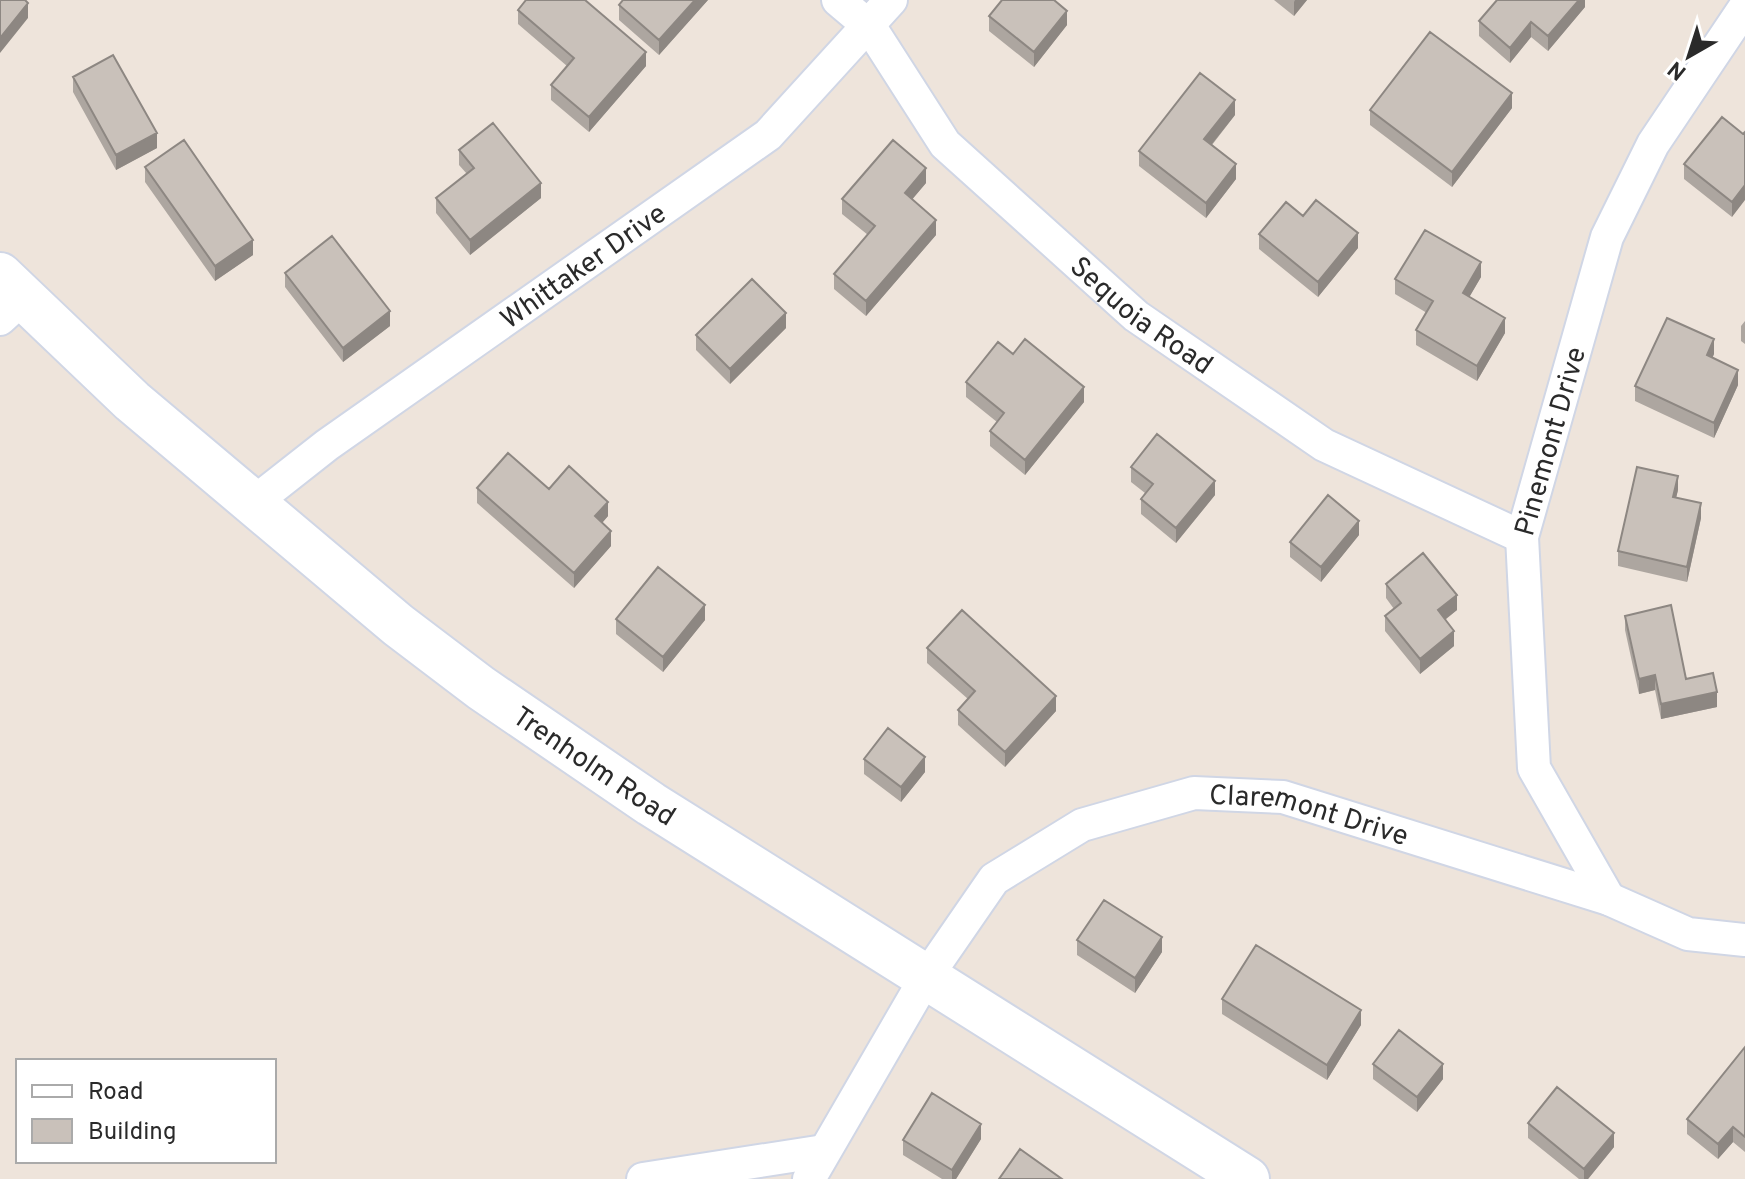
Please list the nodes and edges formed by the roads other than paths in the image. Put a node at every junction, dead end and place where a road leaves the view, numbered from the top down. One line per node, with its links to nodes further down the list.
1 (838, 0): 4 (street, Sequoia Road)
2 (891, 0): 4 (street, Whittaker Drive)
3 (1745, 7): 7 (street, Pinemont Drive)
4 (870, 27): 6 (street, Whittaker Drive); 7 (street, Sequoia Road)
5 (8, 297): 6 (main road, Trenholm Road)
6 (252, 504): 10 (main road, Trenholm Road)
7 (1522, 537): 8 (street, Pinemont Drive)
8 (1609, 899): 9 (street, Claremont Drive); 10 (street, Claremont Drive)
9 (1745, 940)
10 (925, 979): 11 (street, Claremont Drive); 13 (main road, Trenholm Road)
11 (816, 1165): 12 (street)
12 (643, 1179)
13 (1247, 1179)

